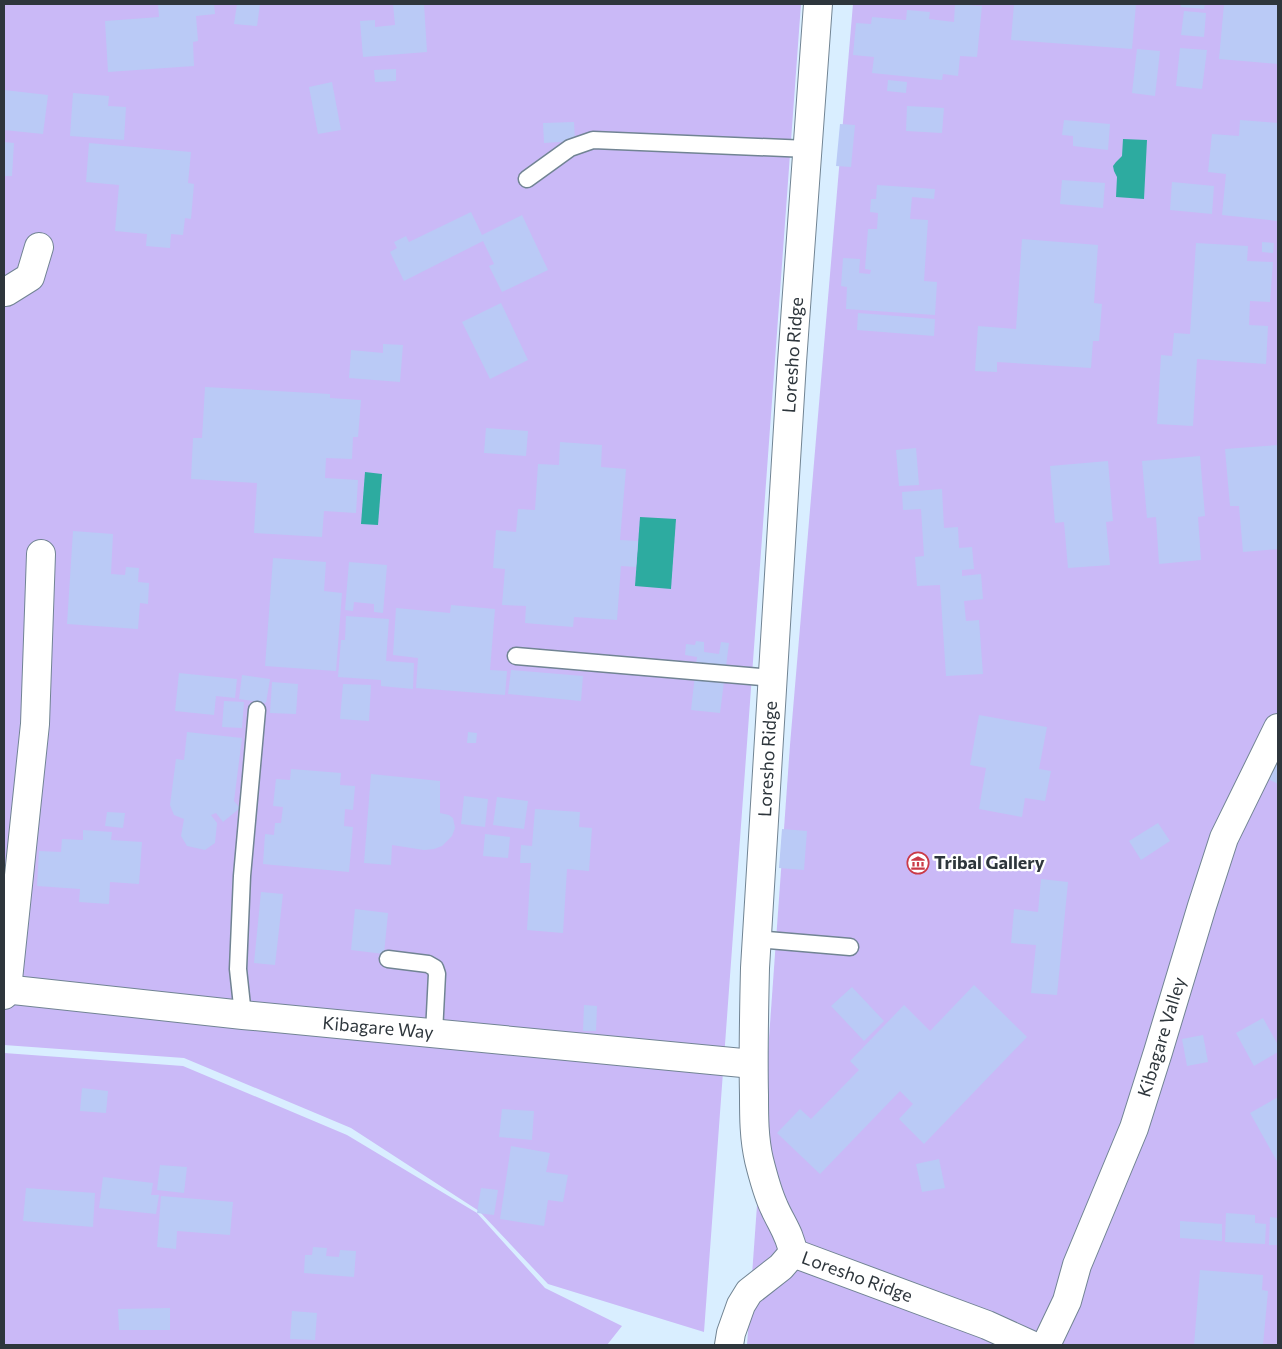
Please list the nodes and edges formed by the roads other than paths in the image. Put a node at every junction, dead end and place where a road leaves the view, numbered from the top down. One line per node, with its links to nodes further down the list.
1 (818, 4): 2 (street, Loresho Ridge)
2 (808, 149): 3 (lane); 8 (street, Loresho Ridge)
3 (527, 178)
4 (38, 247): 5 (street)
5 (4, 292)
6 (41, 554): 14 (street)
7 (516, 656): 8 (lane)
8 (773, 678): 11 (street, Loresho Ridge)
9 (257, 710): 15 (lane)
10 (1275, 741): 21 (street, Kibagare Valley)
11 (757, 939): 12 (lane); 17 (street, Loresho Ridge)
12 (850, 947)
13 (388, 959): 16 (lane)
14 (5, 991): 15 (street, Kibagare Way)
15 (243, 1015): 16 (street, Kibagare Way)
16 (434, 1034): 17 (street, Kibagare Way)
17 (753, 1064): 18 (street, Loresho Ridge)
18 (793, 1253): 19 (street); 20 (street, Loresho Ridge)
19 (729, 1345)
20 (1031, 1345)
21 (1046, 1345)

